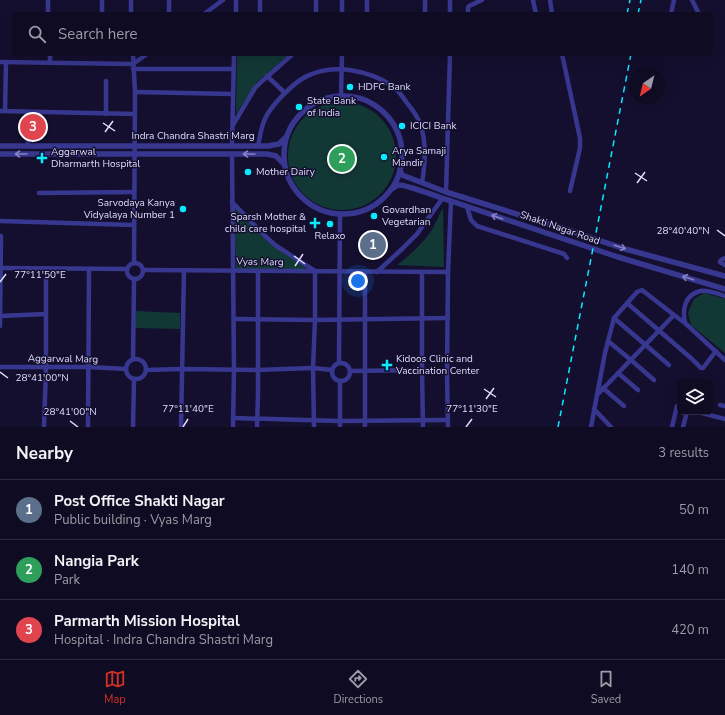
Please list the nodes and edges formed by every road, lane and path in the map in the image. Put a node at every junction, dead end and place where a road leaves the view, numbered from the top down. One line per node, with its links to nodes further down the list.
1 (48, 0): 18 (street)
2 (102, 0): 19 (street)
3 (131, 0): 20 (street)
4 (169, 0): 21 (street)
5 (223, 0): 22 (street)
6 (236, 0): 23 (street)
7 (260, 0): 24 (street)
8 (316, 0): 25 (street)
9 (342, 0): 26 (street)
10 (367, 0): 27 (street)
11 (425, 0): 28 (street)
12 (450, 0): 29 (street)
13 (482, 0): 30 (street)
14 (533, 0): 31 (street)
15 (550, 0): 32 (street)
16 (674, 0): 33 (street)
17 (692, 0): 34 (street)
18 (48, 12)
19 (102, 12)
20 (131, 12)
21 (168, 12)
22 (207, 12)
23 (236, 12)
24 (260, 12)
25 (316, 12)
26 (342, 12)
27 (367, 12)
28 (425, 12)
29 (450, 12)
30 (468, 12)
31 (536, 12)
32 (552, 12)
33 (671, 12)
34 (698, 12)
35 (50, 56): 45 (street)
36 (133, 56): 46 (street)
37 (145, 56): 46 (street)
38 (234, 56): 47 (street)
39 (291, 56): 49 (street)
40 (342, 56): 48 (street)
41 (450, 56): 75 (street)
42 (562, 56): 73 (street)
43 (0, 62): 44 (street)
44 (6, 62): 45 (street); 55 (street)
45 (50, 63): 46 (street)
46 (133, 66): 47 (street); 51 (street)
47 (234, 69): 53 (street)
48 (342, 69): 52 (street); 54 (street); 71 (street)
49 (267, 76): 52 (street); 59 (street)
50 (106, 81): 57 (street)
51 (135, 92): 53 (street); 58 (street)
52 (284, 93): 65 (street)
53 (234, 94): 59 (street)
54 (341, 96): 60 (street); 70 (street)
55 (2, 111): 56 (street)
56 (27, 112): 57 (street); 61 (street)
57 (106, 114): 58 (street)
58 (135, 114): 62 (street)
59 (232, 125): 63 (street)
60 (286, 136): 65 (street, Indra Chandra Shastri Marg); 69 (street)
61 (28, 145): 62 (street, Indra Chandra Shastri Marg); 64 (street, Indra Chandra Shastri Marg)
62 (134, 145): 63 (street, Indra Chandra Shastri Marg); 67 (street)
63 (232, 145): 65 (street, Indra Chandra Shastri Marg)
64 (0, 146)
65 (258, 146)
66 (0, 154): 67 (street, Indra Chandra Shastri Marg, one-way to 66)
67 (134, 154): 68 (street, Indra Chandra Shastri Marg); 74 (street)
68 (232, 154): 69 (street, Indra Chandra Shastri Marg, one-way to 68); 79 (street)
69 (284, 164): 81 (street)
70 (400, 170): 71 (street, Shakti Nagar Road); 72 (street)
71 (422, 184): 75 (street, Shakti Nagar Road)
72 (391, 189): 77 (street, Shakti Nagar Road); 81 (street)
73 (570, 191)
74 (134, 192): 76 (street); 83 (street)
75 (446, 192): 103 (street, Shakti Nagar Road, one-way to 103)
76 (39, 193)
77 (442, 199): 78 (street, Shakti Nagar Road); 100 (street)
78 (451, 201): 80 (street, Shakti Nagar Road); 102 (street)
79 (232, 202): 95 (street); 97 (street)
80 (468, 206): 85 (street); 105 (street, Shakti Nagar Road, one-way to 80)
81 (340, 215): 98 (street)
82 (0, 221): 83 (street)
83 (134, 225): 87 (street)
84 (1, 236): 89 (street)
85 (567, 258)
86 (725, 258): 88 (street)
87 (134, 263): 92 (street); 93 (street)
88 (725, 265)
89 (0, 268): 90 (street); 110 (street)
90 (46, 268): 91 (street); 108 (street)
91 (89, 269): 92 (street); 132 (street)
92 (127, 269): 104 (street)
93 (143, 270): 94 (street, Vyas Marg); 104 (street)
94 (184, 270): 95 (street, Vyas Marg); 135 (street)
95 (233, 271): 96 (street, Vyas Marg); 114 (street)
96 (258, 271): 97 (street, Vyas Marg); 117 (street)
97 (315, 271): 98 (street, Vyas Marg); 118 (street)
98 (340, 271): 99 (street, Vyas Marg); 115 (street)
99 (365, 272): 100 (street, Vyas Marg); 116 (street)
100 (377, 272): 101 (street, Vyas Marg)
101 (422, 272): 102 (street, Vyas Marg); 111 (street)
102 (448, 272): 112 (street)
103 (725, 276)
104 (134, 280): 125 (street)
105 (725, 289)
106 (725, 296): 119 (street)
107 (627, 303): 109 (street); 113 (street); 121 (street)
108 (46, 314): 110 (street); 131 (street)
109 (674, 315): 119 (street); 121 (street)
110 (0, 316): 120 (street)
111 (423, 318): 112 (street); 116 (street); 141 (street)
112 (448, 318): 143 (street)
113 (614, 318): 122 (street); 123 (street)
114 (234, 319): 117 (street); 137 (street)
115 (339, 319): 116 (street); 118 (street); 128 (street)
116 (365, 319): 140 (street)
117 (258, 320): 118 (street); 138 (street)
118 (315, 320): 133 (street)
119 (685, 322): 124 (street)
120 (0, 326)
121 (660, 330): 123 (street); 124 (street)
122 (608, 341): 126 (street); 150 (street)
123 (646, 345): 126 (street); 129 (street)
124 (716, 351): 127 (street)
125 (133, 359): 134 (street); 136 (street)
126 (631, 360): 144 (street); 146 (street)
127 (725, 360)
128 (340, 363): 139 (street); 142 (street)
129 (669, 365)
130 (0, 367): 131 (street, Aggarwal Marg)
131 (46, 368): 132 (street, Aggarwal Marg); 164 (street)
132 (89, 368): 134 (street, Aggarwal Marg); 165 (street)
133 (313, 368): 138 (street); 139 (street); 159 (street)
134 (126, 369): 145 (street)
135 (182, 369): 136 (street); 137 (street); 167 (street)
136 (146, 370): 145 (street)
137 (234, 370): 138 (street); 156 (street)
138 (257, 370): 157 (street)
139 (332, 370): 147 (street)
140 (366, 370): 141 (street); 142 (street); 163 (street)
141 (422, 370): 143 (street); 160 (street)
142 (350, 371): 147 (street)
143 (447, 371): 161 (street)
144 (618, 373): 148 (street); 149 (street)
145 (134, 379): 166 (street)
146 (654, 380)
147 (340, 381): 162 (street)
148 (603, 388): 150 (street); 151 (street)
149 (638, 390)
150 (597, 395): 153 (street)
151 (624, 406)
152 (676, 406): 177 (street)
153 (594, 409): 175 (street); 176 (street)
154 (687, 415): 178 (street)
155 (710, 415): 158 (street)
156 (233, 418): 157 (street); 168 (street)
157 (258, 419): 159 (street); 169 (street)
158 (725, 419)
159 (314, 420): 162 (street); 170 (street)
160 (423, 420): 161 (street); 163 (street); 173 (street)
161 (448, 420): 174 (street)
162 (340, 421): 163 (street); 171 (street)
163 (365, 421): 172 (street)
164 (44, 427)
165 (88, 427)
166 (133, 427)
167 (181, 427)
168 (233, 427)
169 (257, 427)
170 (314, 427)
171 (340, 427)
172 (365, 427)
173 (423, 427)
174 (448, 427)
175 (590, 427)
176 (611, 427)
177 (672, 427)
178 (683, 427)

